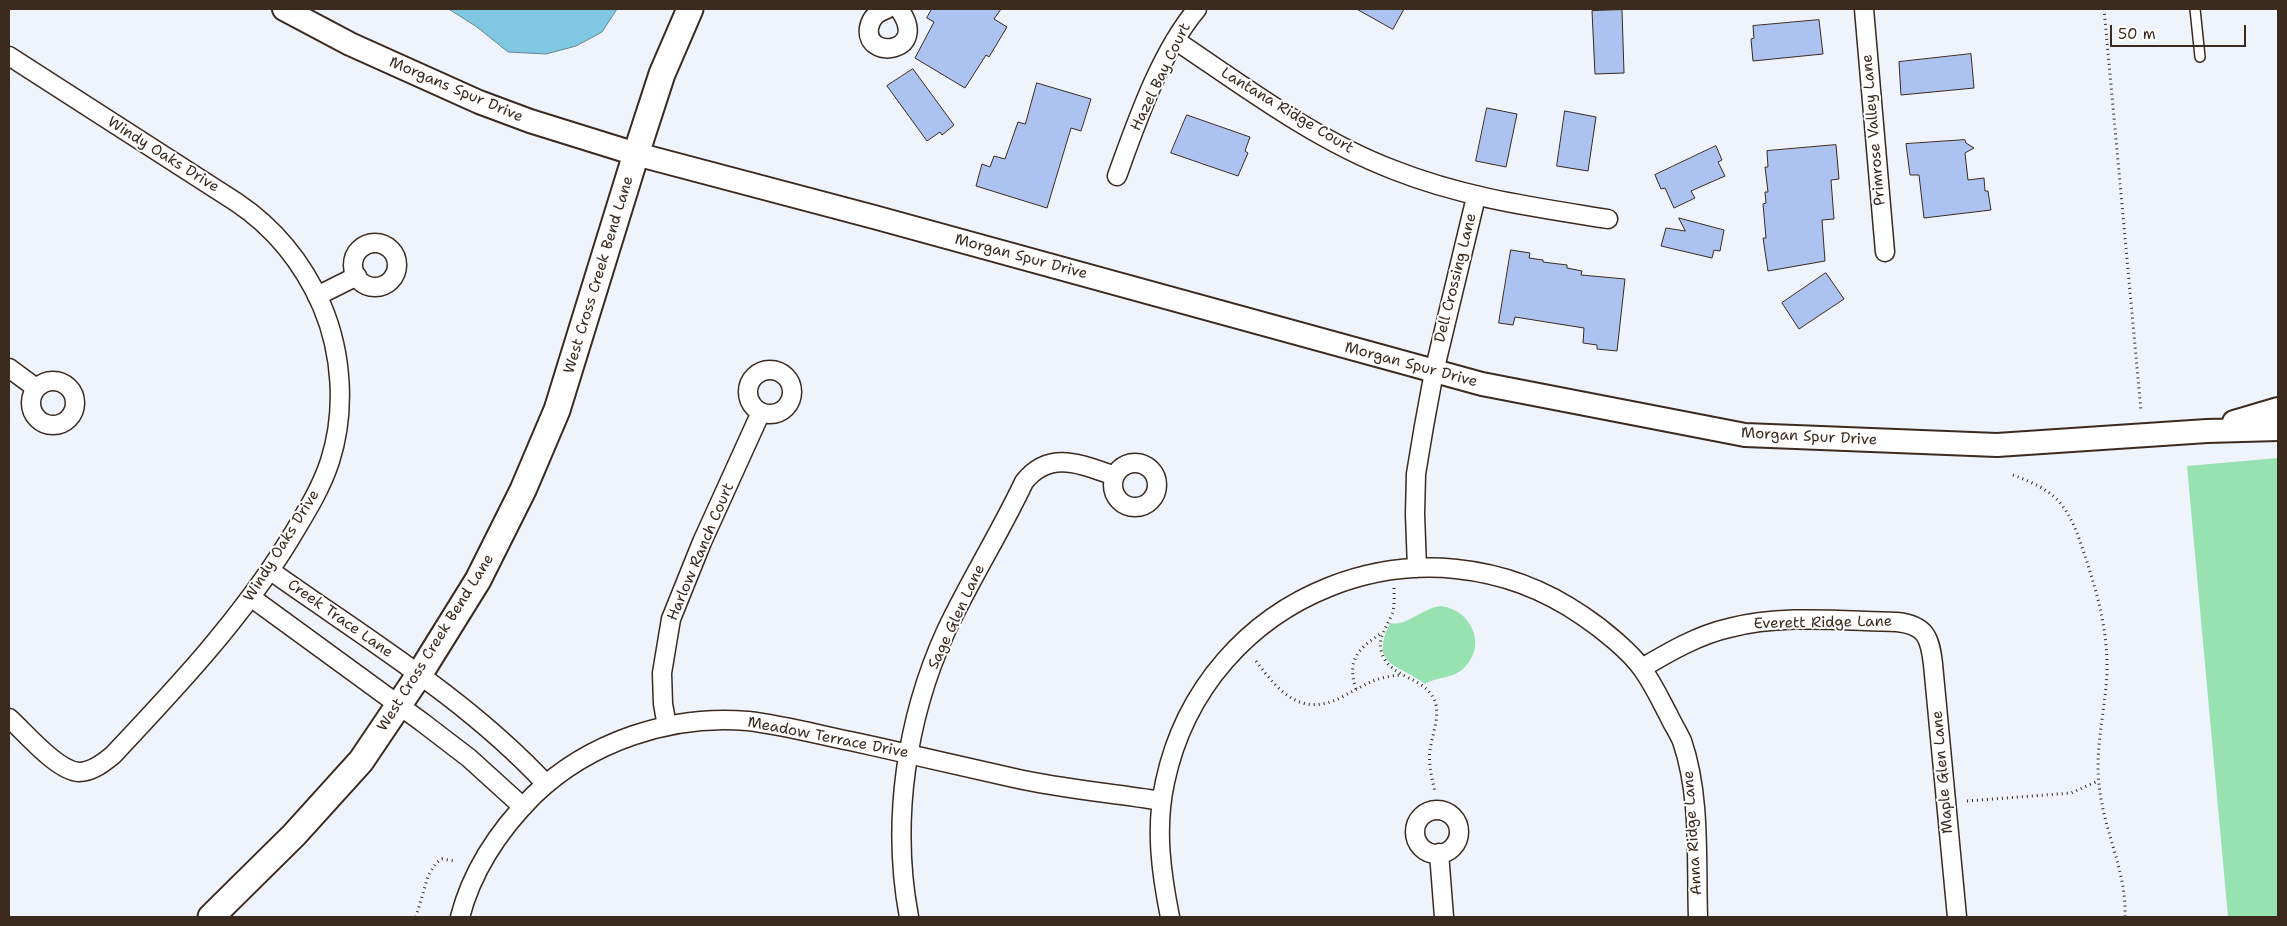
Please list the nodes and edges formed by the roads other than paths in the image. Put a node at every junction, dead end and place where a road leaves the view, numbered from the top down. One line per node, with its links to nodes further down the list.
1 (284, 9): 11 (street, Morgans Spur Drive)
2 (690, 9): 11 (main road, West Cross Creek Bend Lane)
3 (887, 9): 4 (street)
4 (899, 9)
5 (1198, 9): 8 (street, Hazel Bay Court)
6 (1864, 9): 15 (street, Primrose Valley Lane)
7 (2195, 9): 10 (lane)
8 (1175, 40): 12 (street, Hazel Bay Court); 13 (street, Lantana Ridge Court)
9 (9, 56): 17 (street, Windy Oaks Drive)
10 (2200, 57)
11 (636, 154): 19 (street, Morgan Spur Drive); 31 (main road, West Cross Creek Bend Lane)
12 (1117, 176)
13 (1476, 197): 14 (street, Lantana Ridge Court); 19 (street, Dell Crossing Lane)
14 (1608, 219)
15 (1885, 252)
16 (356, 276): 17 (street)
17 (317, 296): 27 (street, Windy Oaks Drive)
18 (9, 368): 20 (street)
19 (1434, 372): 24 (street, Morgan Spur Drive); 26 (street, Dell Crossing Lane)
20 (36, 388)
21 (2278, 409): 24 (street, Morgan Spur Drive)
22 (761, 412): 34 (street, Harlow Ranch Court)
23 (2278, 429): 24 (street, Morgan Spur Drive)
24 (2207, 431)
25 (1115, 476): 35 (street, Sage Glen Lane)
26 (1417, 568): 30 (street, Anna Ridge Lane); 37 (street, Anna Ridge Lane)
27 (270, 571): 28 (street, Windy Oaks Drive); 31 (street, Creek Trace Lane)
28 (252, 598): 32 (street); 33 (street, Windy Oaks Drive)
29 (1922, 630): 30 (street, Everett Ridge Lane); 46 (street, Maple Glen Lane)
30 (1642, 668): 45 (street, Anna Ridge Lane)
31 (419, 675): 32 (main road, West Cross Creek Bend Lane); 36 (street, Creek Trace Lane)
32 (399, 706): 38 (street); 40 (main road, West Cross Creek Bend Lane)
33 (9, 718)
34 (667, 726): 35 (street, Meadow Terrace Drive); 36 (street, Meadow Terrace Drive)
35 (908, 753): 37 (street, Meadow Terrace Drive); 42 (street, Sage Glen Lane)
36 (546, 784): 38 (street, Meadow Terrace Drive)
37 (1161, 801): 43 (street, Anna Ridge Lane)
38 (523, 807): 41 (street, Meadow Terrace Drive)
39 (1439, 853): 44 (street)
40 (212, 917)
41 (460, 917)
42 (909, 917)
43 (1170, 917)
44 (1444, 917)
45 (1698, 917)
46 (1957, 917)

